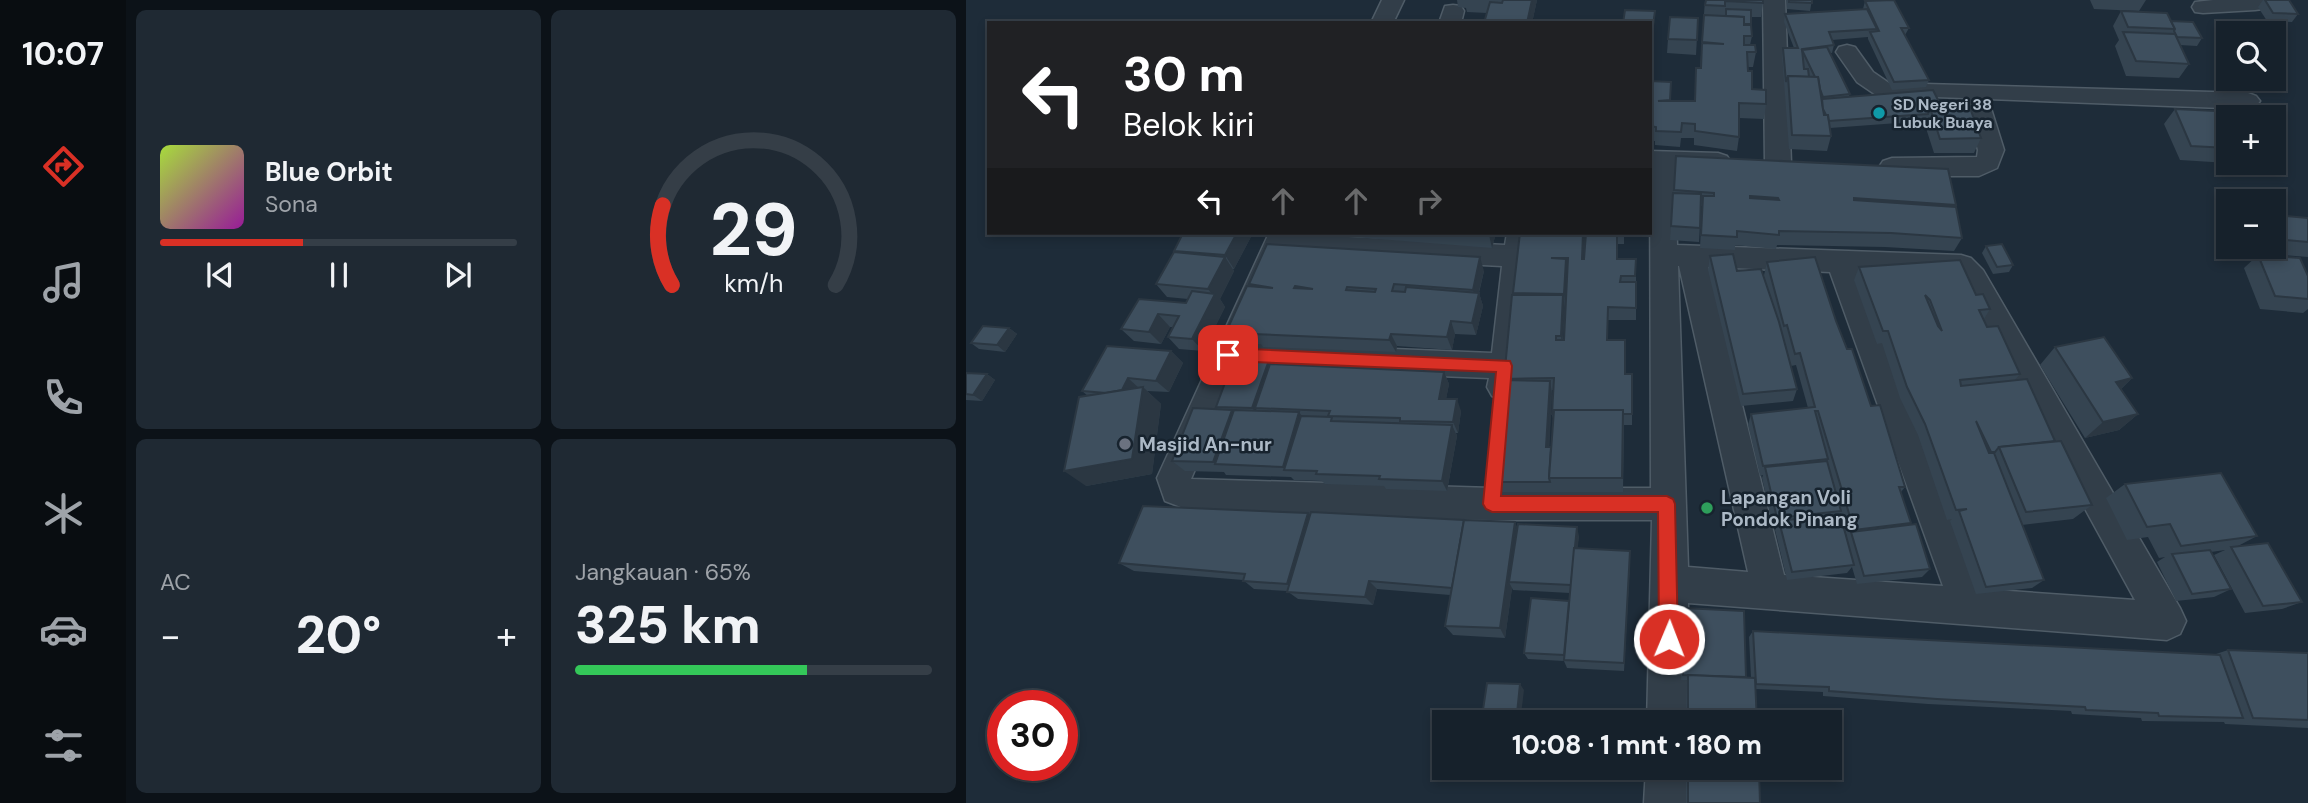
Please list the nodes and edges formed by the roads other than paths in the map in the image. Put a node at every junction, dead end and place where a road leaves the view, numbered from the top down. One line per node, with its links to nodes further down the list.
1 (1393, 0): 5 (street)
2 (1774, 0): 10 (street)
3 (2255, 4): 4 (street)
4 (2203, 7)
5 (1383, 21)
6 (1847, 52): 7 (street)
7 (1974, 90): 8 (street); 12 (street)
8 (2248, 101)
9 (1656, 160): 10 (street); 15 (street)
10 (1778, 163): 11 (street)
11 (1804, 164)
12 (1870, 166)
13 (1280, 238): 14 (street); 17 (street)
14 (1518, 244): 18 (street)
15 (1677, 256): 16 (street); 20 (street); 22 (street)
16 (1840, 262): 23 (street); 23 (street)
17 (1228, 355): 18 (street); 20 (street)
18 (1505, 366): 19 (street)
19 (1499, 421)
20 (1667, 504): 21 (street)
21 (1670, 584): 22 (street); 24 (street)
22 (1770, 591): 23 (street)
23 (1969, 606)
24 (1667, 710)
25 (1666, 780): 26 (street)
26 (1665, 803)

